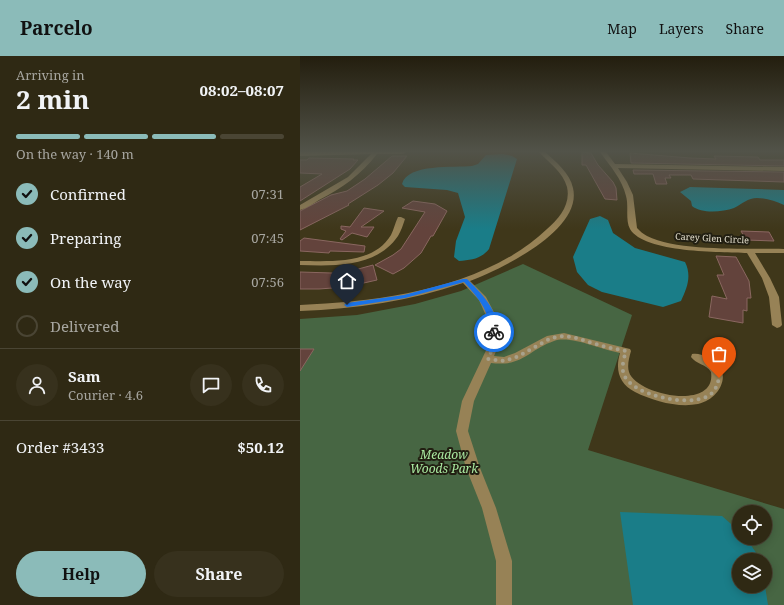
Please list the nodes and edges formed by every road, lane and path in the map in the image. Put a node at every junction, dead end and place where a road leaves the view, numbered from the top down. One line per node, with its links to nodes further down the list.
1 (353, 178): 4 (street)
2 (566, 178): 9 (street)
3 (620, 178): 6 (street, Carey Glen Circle)
4 (300, 208)
5 (401, 219): 8 (street)
6 (749, 250): 7 (street, Carey Glen Circle); 11 (street)
7 (784, 251)
8 (300, 263)
9 (465, 280): 10 (street); 13 (street)
10 (300, 308)
11 (777, 325)
12 (696, 357): 13 (street)
13 (488, 359): 14 (street)
14 (504, 605)

